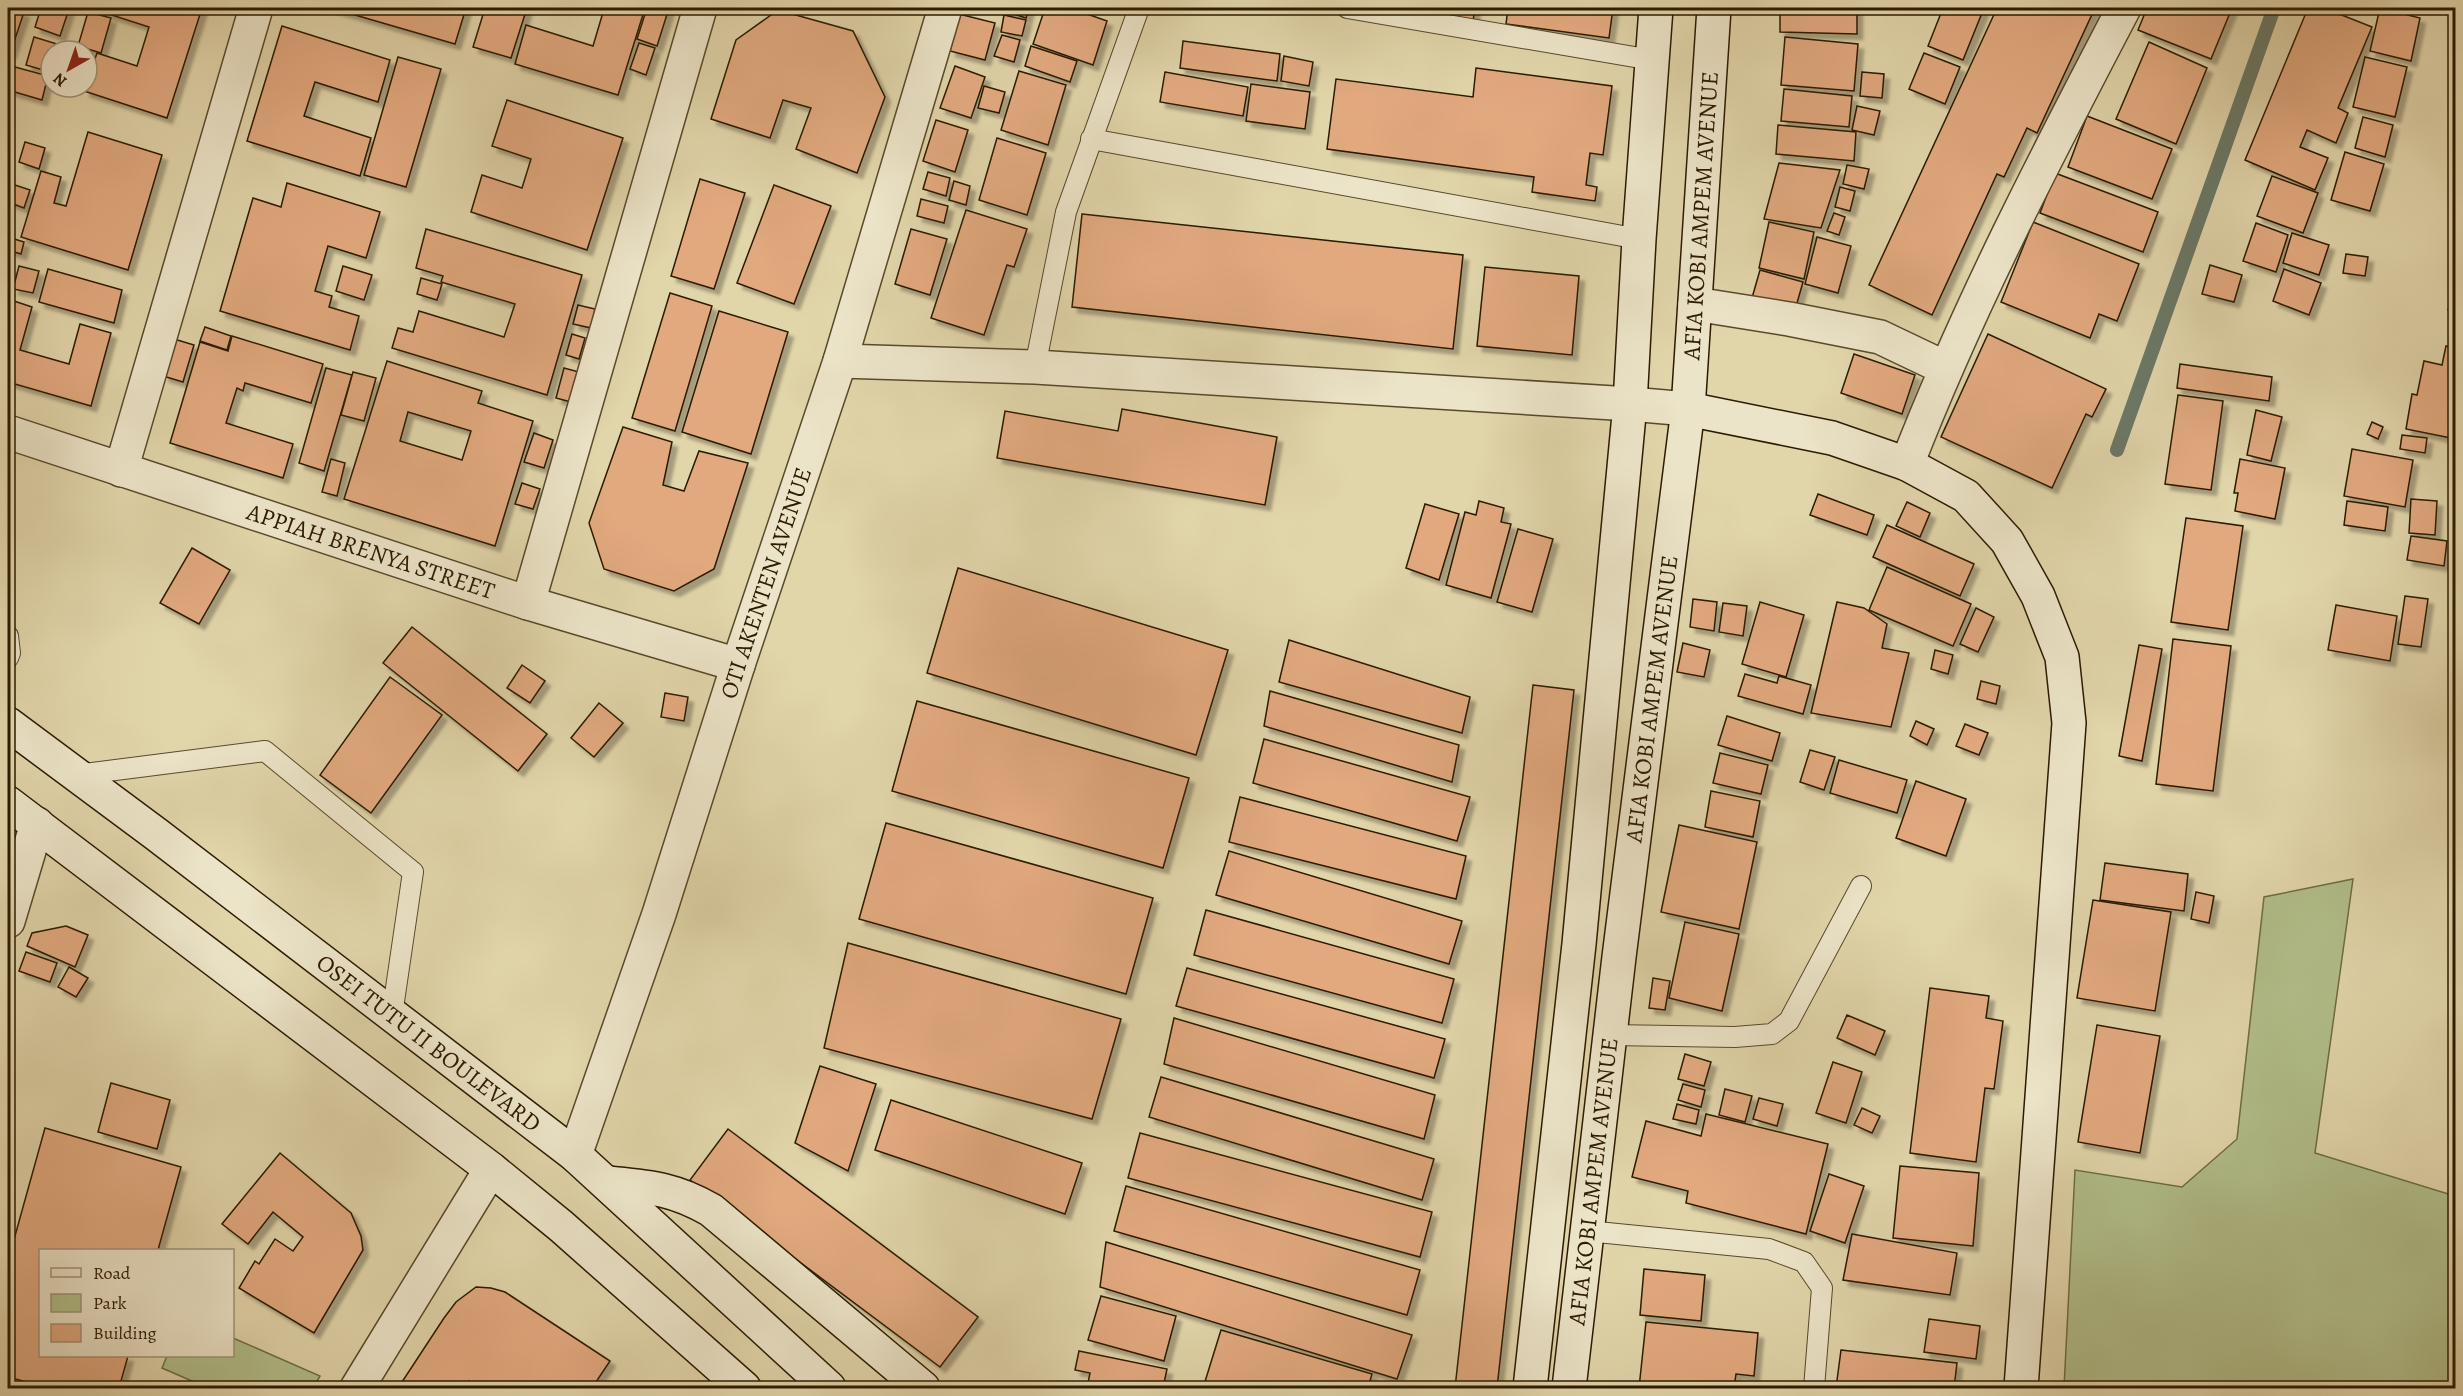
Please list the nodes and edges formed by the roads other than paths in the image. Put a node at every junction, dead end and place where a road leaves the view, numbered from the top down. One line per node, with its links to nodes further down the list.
1 (256, 8): 20 (main road)
2 (700, 8): 21 (main road)
3 (945, 8): 13 (main road, OTI AKENTEN AVENUE)
4 (1139, 8): 10 (lane)
5 (1347, 8): 9 (lane)
6 (1656, 8): 9 (main road, AFIA KOBI AMPEM AVENUE)
7 (1714, 8): 12 (main road, AFIA KOBI AMPEM AVENUE)
8 (2124, 8): 15 (main road)
9 (1652, 60): 11 (main road, AFIA KOBI AMPEM AVENUE)
10 (1091, 139): 11 (lane); 14 (lane)
11 (1638, 239): 16 (main road, AFIA KOBI AMPEM AVENUE)
12 (1695, 304): 15 (main road); 17 (main road, AFIA KOBI AMPEM AVENUE)
13 (840, 362): 14 (main road); 24 (main road, OTI AKENTEN AVENUE)
14 (1035, 367): 16 (main road)
15 (1945, 368): 19 (main road)
16 (1630, 404): 17 (main road); 41 (main road, AFIA KOBI AMPEM AVENUE)
17 (1688, 409): 19 (main road); 32 (main road, AFIA KOBI AMPEM AVENUE)
18 (8, 432): 20 (main road, APPIAH BRENYA STREET)
19 (1907, 464): 44 (main road)
20 (121, 470): 21 (main road, APPIAH BRENYA STREET)
21 (528, 603): 24 (main road, APPIAH BRENYA STREET)
22 (8, 636): 23 (lane)
23 (8, 658)
24 (738, 665): 33 (main road, OTI AKENTEN AVENUE)
25 (8, 724): 26 (main road, OSEI TUTU II BOULEVARD)
26 (76, 775): 31 (main road, OSEI TUTU II BOULEVARD); 31 (lane)
27 (8, 803): 28 (main road)
28 (37, 824): 30 (main road); 34 (main road)
29 (1861, 886): 32 (lane)
30 (8, 921)
31 (392, 1015): 33 (main road, OSEI TUTU II BOULEVARD)
32 (1610, 1035): 36 (main road, AFIA KOBI AMPEM AVENUE)
33 (575, 1155): 35 (main road, OSEI TUTU II BOULEVARD)
34 (491, 1169): 37 (main road); 38 (main road)
35 (607, 1183): 39 (main road, OSEI TUTU II BOULEVARD); 40 (main road)
36 (1587, 1231): 42 (main road, AFIA KOBI AMPEM AVENUE); 43 (lane)
37 (357, 1389)
38 (744, 1389)
39 (829, 1389)
40 (923, 1389)
41 (1530, 1389)
42 (1569, 1389)
43 (1814, 1389)
44 (2021, 1389)

